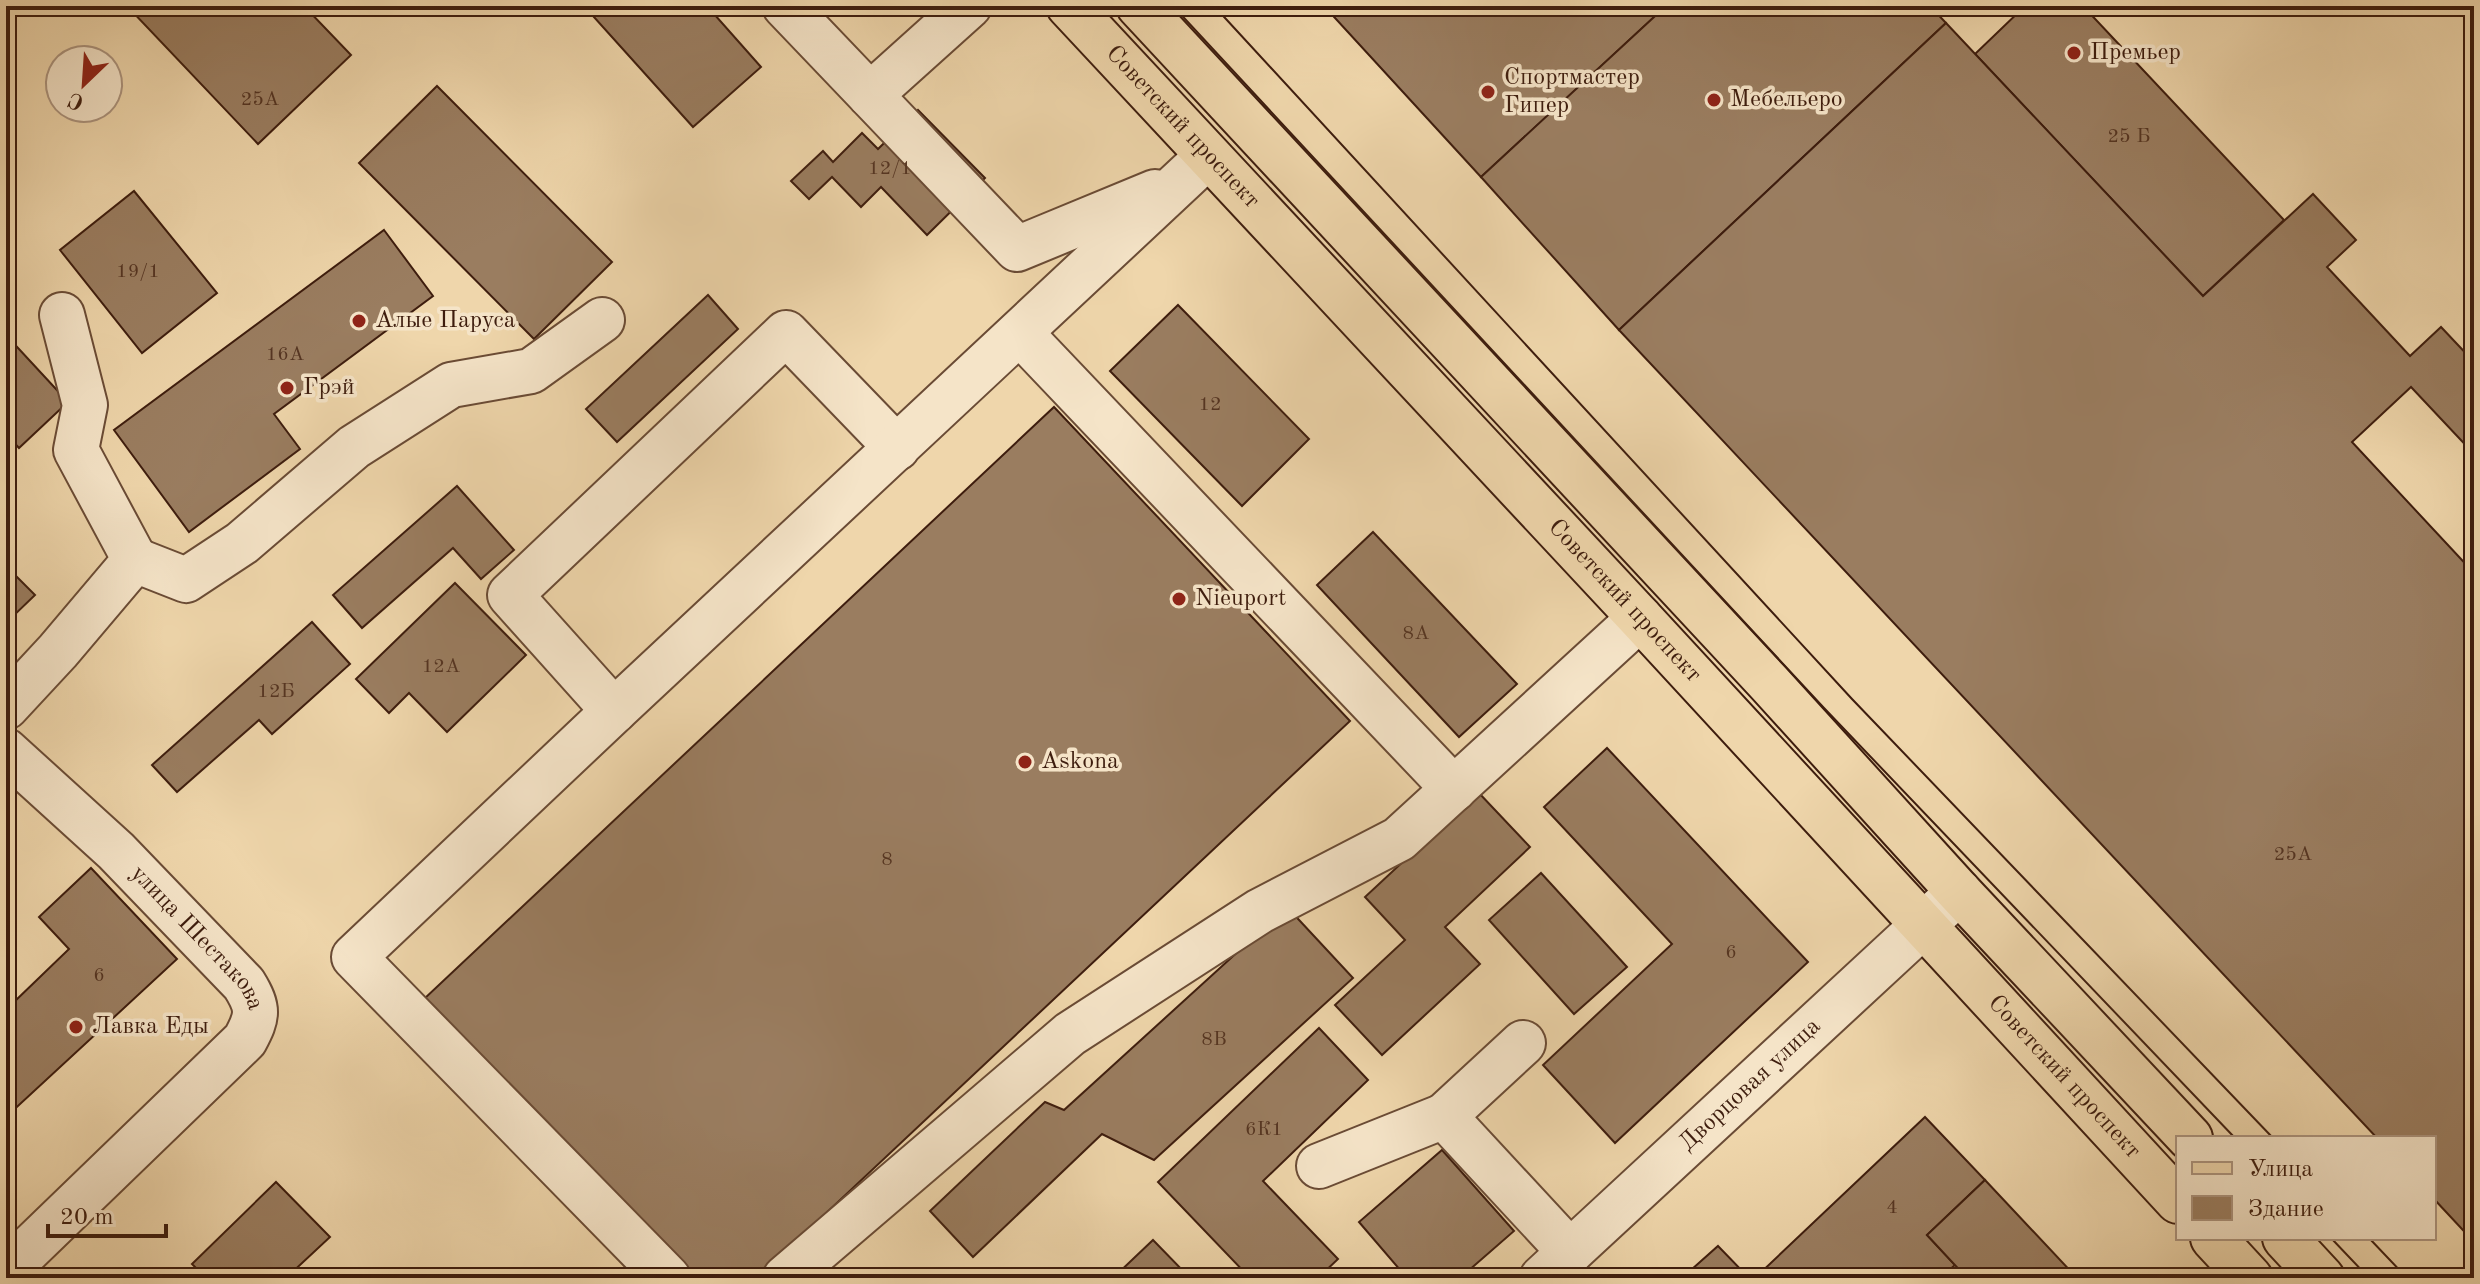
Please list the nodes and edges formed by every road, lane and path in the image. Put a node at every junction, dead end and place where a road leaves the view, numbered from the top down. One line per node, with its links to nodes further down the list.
1 (785, 6): 5 (street)
2 (969, 6): 5 (street)
3 (1069, 6): 6 (main road, Советский проспект)
4 (1139, 6): 17 (main road, Советский проспект)
5 (870, 95): 6 (street)
6 (1194, 169): 9 (street); 12 (main road, Советский проспект)
7 (62, 315): 11 (street)
8 (602, 320): 11 (street)
9 (1020, 333): 10 (street); 16 (street)
10 (897, 448): 14 (street); 14 (street)
11 (135, 560): 13 (street)
12 (1640, 618): 16 (street); 18 (main road, Советский проспект)
13 (6, 707)
14 (614, 711): 28 (street)
15 (6, 751): 27 (street, улица Шестакова)
16 (1454, 789): 29 (street)
17 (1959, 892): 18 (street, Дворцовая улица); 21 (main road, Советский проспект)
18 (1921, 925): 23 (main road, Советский проспект); 26 (street, Дворцовая улица)
19 (1523, 1043): 20 (street)
20 (1444, 1116): 22 (street); 26 (street)
21 (2188, 1136)
22 (1319, 1166)
23 (2176, 1199)
24 (2215, 1240): 30 (main road)
25 (2287, 1240): 31 (main road)
26 (1553, 1270)
27 (6, 1271)
28 (668, 1278)
29 (785, 1278)
30 (2250, 1278)
31 (2322, 1278)

